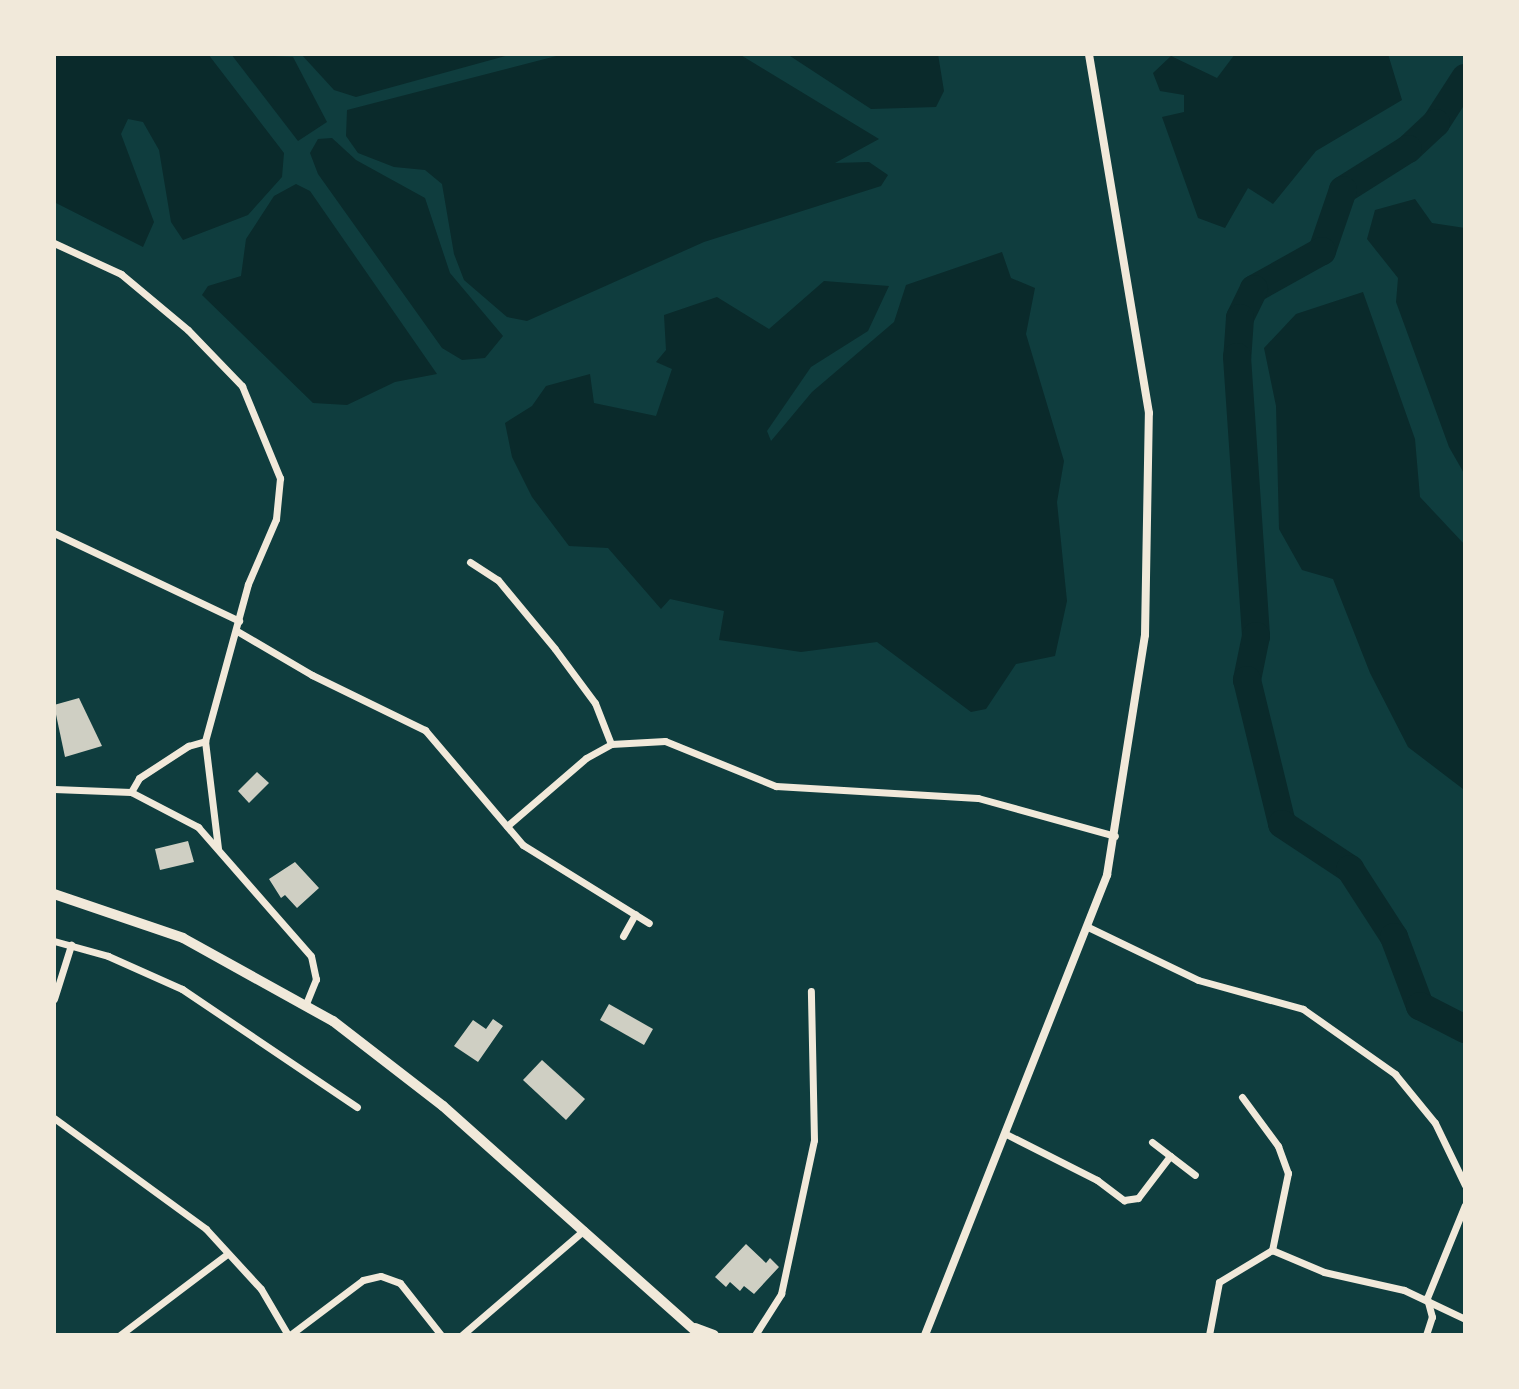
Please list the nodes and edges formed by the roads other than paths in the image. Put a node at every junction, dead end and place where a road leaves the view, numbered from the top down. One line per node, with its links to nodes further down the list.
1 (1089, 54): 12 (street)
2 (54, 243): 5 (street)
3 (54, 533): 5 (street)
4 (470, 562): 8 (street)
5 (239, 621): 6 (street)
6 (237, 631): 7 (street); 11 (street)
7 (205, 741): 10 (street); 13 (street)
8 (611, 744): 11 (street); 12 (street)
9 (54, 789): 10 (street)
10 (131, 792): 13 (street)
11 (507, 826): 15 (street)
12 (1115, 836): 17 (street)
13 (218, 848): 23 (street)
14 (54, 894): 23 (main road)
15 (635, 914): 16 (street); 18 (street)
16 (649, 923)
17 (1088, 927): 27 (street); 31 (street)
18 (623, 936)
19 (54, 941): 20 (street)
20 (71, 945): 22 (street); 25 (street)
21 (811, 991): 44 (street)
22 (54, 999)
23 (306, 1004): 33 (main road)
24 (1242, 1097): 34 (street)
25 (357, 1107)
26 (54, 1118): 35 (street)
27 (1008, 1135): 29 (street); 45 (street)
28 (1152, 1142): 29 (street)
29 (1170, 1156): 30 (street)
30 (1195, 1175)
31 (1465, 1185)
32 (1465, 1205): 36 (street)
33 (584, 1230): 38 (main road); 42 (street)
34 (1272, 1250): 36 (street); 46 (street)
35 (227, 1254): 39 (street); 40 (street)
36 (1427, 1298): 37 (street); 47 (street)
37 (1465, 1319)
38 (698, 1332): 43 (main road)
39 (120, 1335)
40 (289, 1335): 41 (street)
41 (441, 1335)
42 (462, 1335)
43 (714, 1335)
44 (755, 1335)
45 (925, 1335)
46 (1209, 1335)
47 (1426, 1335)

